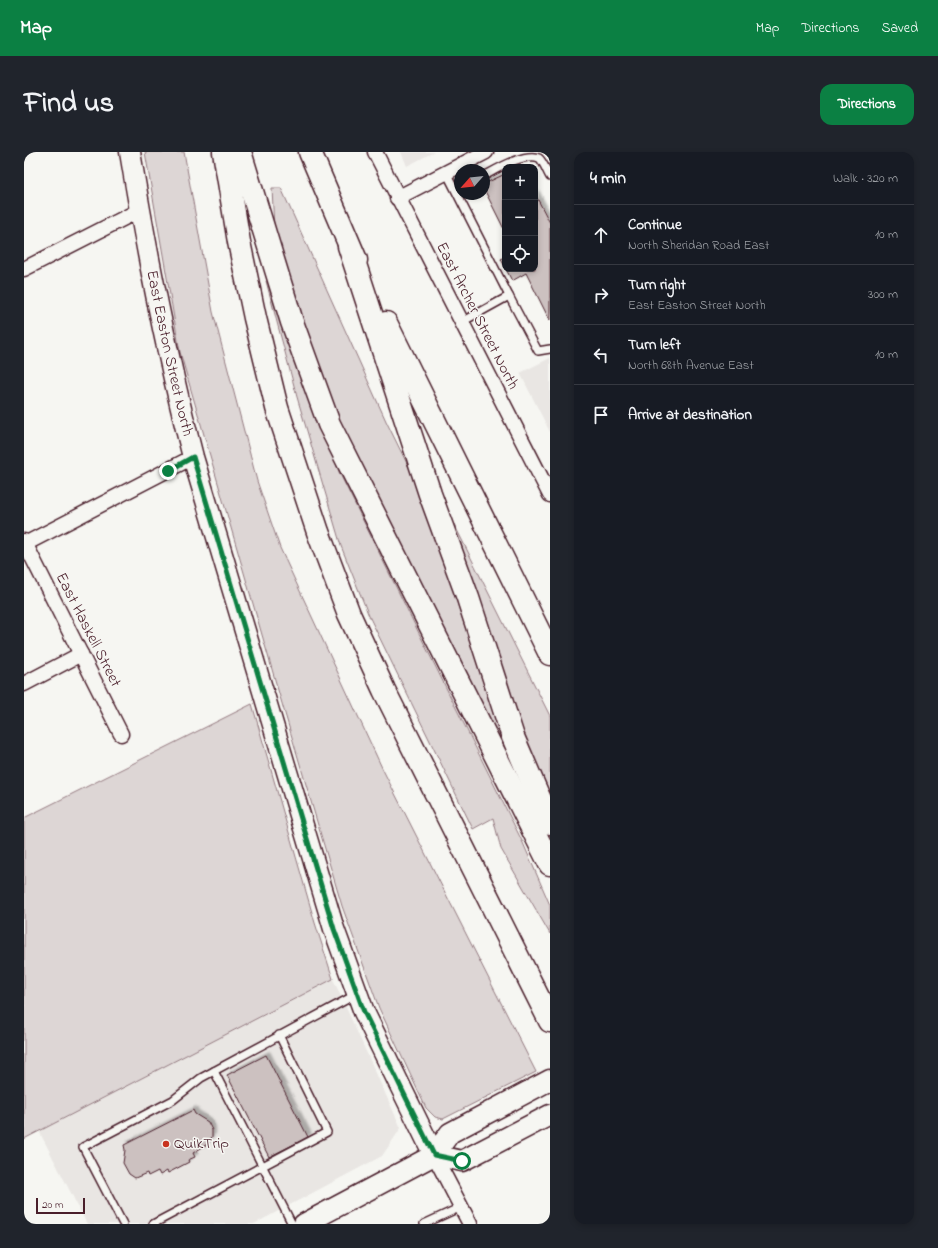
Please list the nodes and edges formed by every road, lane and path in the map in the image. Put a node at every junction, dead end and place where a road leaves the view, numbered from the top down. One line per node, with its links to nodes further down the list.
1 (130, 152): 13 (street, East Easton Street North)
2 (224, 152): 29 (highway)
3 (240, 152): 27 (highway)
4 (310, 152): 14 (highway)
5 (375, 152): 11 (street, East Archer Street North)
6 (486, 152): 7 (street)
7 (446, 172): 10 (lane); 11 (street)
8 (490, 173): 9 (lane)
9 (550, 177)
10 (454, 185)
11 (397, 198): 17 (street, East Archer Street North)
12 (462, 200): 16 (lane)
13 (140, 210): 15 (street); 19 (street, East Easton Street North)
14 (349, 246): 23 (highway); 26 (highway)
15 (24, 269)
16 (509, 296): 17 (lane); 18 (lane)
17 (462, 322): 20 (street, East Archer Street North)
18 (550, 349)
19 (193, 457): 21 (street); 28 (street, East Easton Street North)
20 (550, 495)
21 (25, 542): 22 (street, East Haskell Street)
22 (81, 654): 24 (street); 25 (street, East Haskell Street)
23 (550, 654)
24 (24, 684)
25 (121, 734)
26 (550, 823)
27 (550, 864)
28 (357, 994): 30 (lane); 34 (street, East Easton Street North)
29 (550, 1021)
30 (279, 1035): 31 (lane); 35 (lane)
31 (214, 1071): 35 (lane); 37 (lane)
32 (550, 1080): 34 (street)
33 (544, 1118): 34 (street)
34 (434, 1155): 36 (street, East Easton Street North); 40 (street)
35 (262, 1166): 38 (lane); 39 (lane)
36 (461, 1207): 41 (lane); 42 (street, East Easton Street North)
37 (122, 1224)
38 (153, 1224)
39 (292, 1224)
40 (304, 1224)
41 (424, 1224)
42 (470, 1224)

